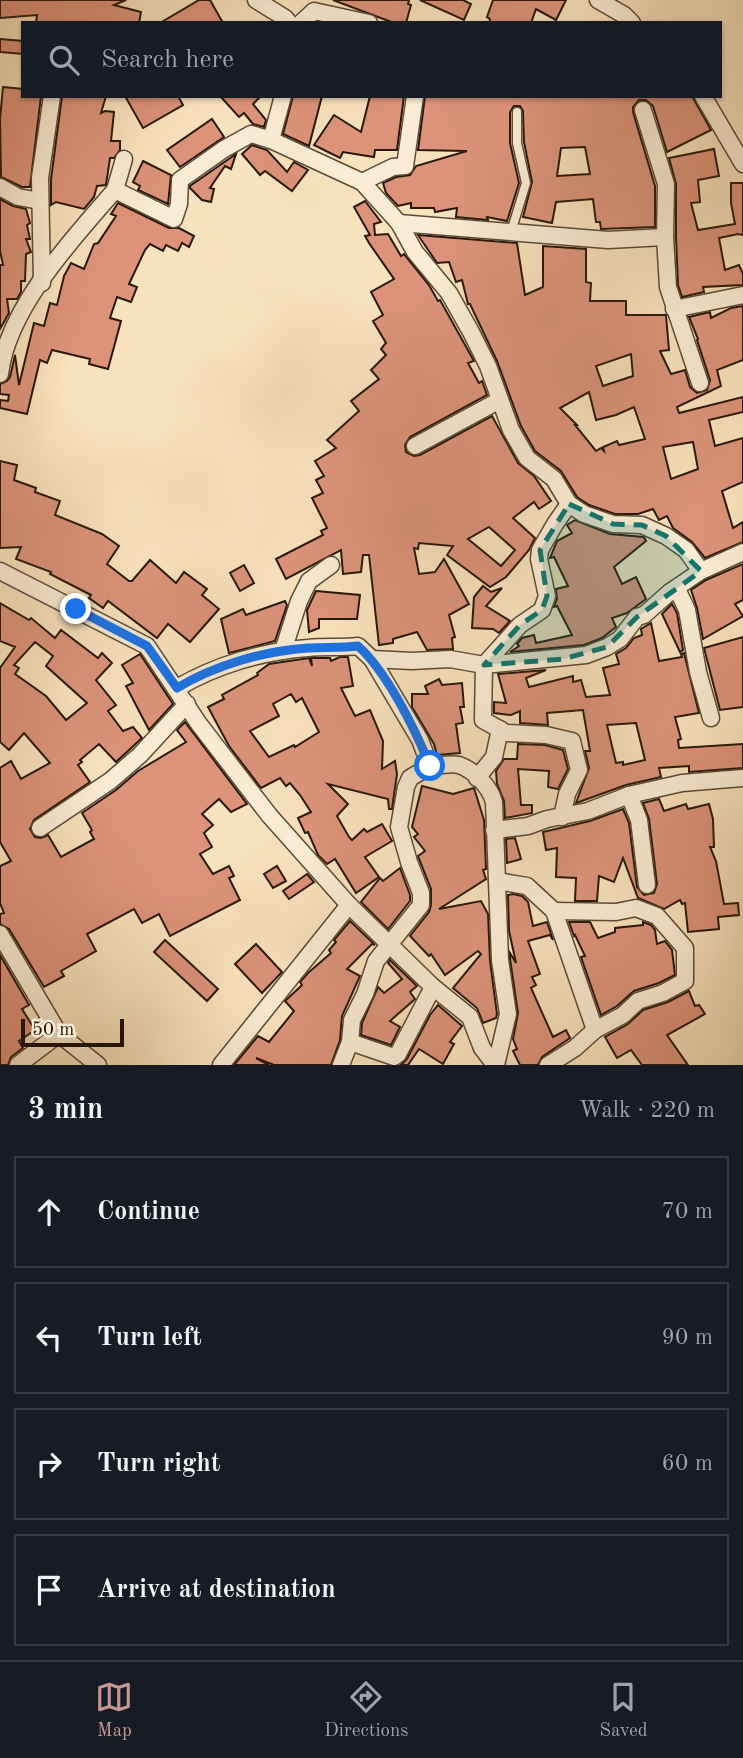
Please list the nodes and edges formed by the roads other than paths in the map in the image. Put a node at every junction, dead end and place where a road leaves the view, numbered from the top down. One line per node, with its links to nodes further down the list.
1 (256, 0): 3 (street)
2 (598, 0): 6 (street)
3 (287, 21)
4 (303, 21): 5 (street)
5 (360, 21)
6 (630, 21)
7 (52, 98): 19 (street)
8 (282, 98): 13 (street)
9 (415, 98): 16 (street)
10 (704, 98): 15 (street)
11 (643, 110): 22 (street)
12 (517, 112): 21 (lane)
13 (271, 140): 16 (street); 18 (street)
14 (124, 159): 18 (street)
15 (743, 164)
16 (362, 182): 20 (street)
17 (0, 187): 19 (street)
18 (115, 190): 23 (street)
19 (40, 201): 23 (street)
20 (399, 223): 21 (street); 28 (street)
21 (511, 232): 22 (street)
22 (665, 237): 25 (street)
23 (42, 283): 26 (street)
24 (743, 295): 25 (street)
25 (674, 309): 27 (street)
26 (0, 374)
27 (699, 383)
28 (500, 400): 29 (street); 30 (street)
29 (415, 446)
30 (569, 504): 34 (street); 38 (street)
31 (743, 552): 34 (street)
32 (331, 565): 36 (street)
33 (0, 571): 39 (street)
34 (701, 571): 35 (street)
35 (677, 589): 38 (street); 41 (street)
36 (283, 651): 37 (street); 39 (street)
37 (372, 659): 38 (street); 43 (street)
38 (484, 665): 42 (street)
39 (177, 688): 40 (street)
40 (187, 704): 48 (street); 52 (street)
41 (711, 718)
42 (500, 729): 44 (street); 47 (street)
43 (430, 766): 44 (street); 55 (street)
44 (477, 778): 49 (street)
45 (743, 778): 46 (street)
46 (629, 795): 47 (street); 51 (street)
47 (562, 817): 49 (street)
48 (40, 828)
49 (494, 830): 50 (street)
50 (497, 881): 53 (street); 64 (street)
51 (647, 885)
52 (349, 905): 55 (street); 62 (street)
53 (554, 911): 57 (street); 57 (street)
54 (0, 934): 58 (street)
55 (390, 944): 56 (street); 59 (street)
56 (433, 987): 59 (street); 64 (street)
57 (595, 1030): 65 (street)
58 (58, 1034): 60 (street); 61 (street)
59 (350, 1042): 63 (street)
60 (18, 1065)
61 (99, 1065)
62 (221, 1065)
63 (341, 1065)
64 (496, 1065)
65 (548, 1065)

